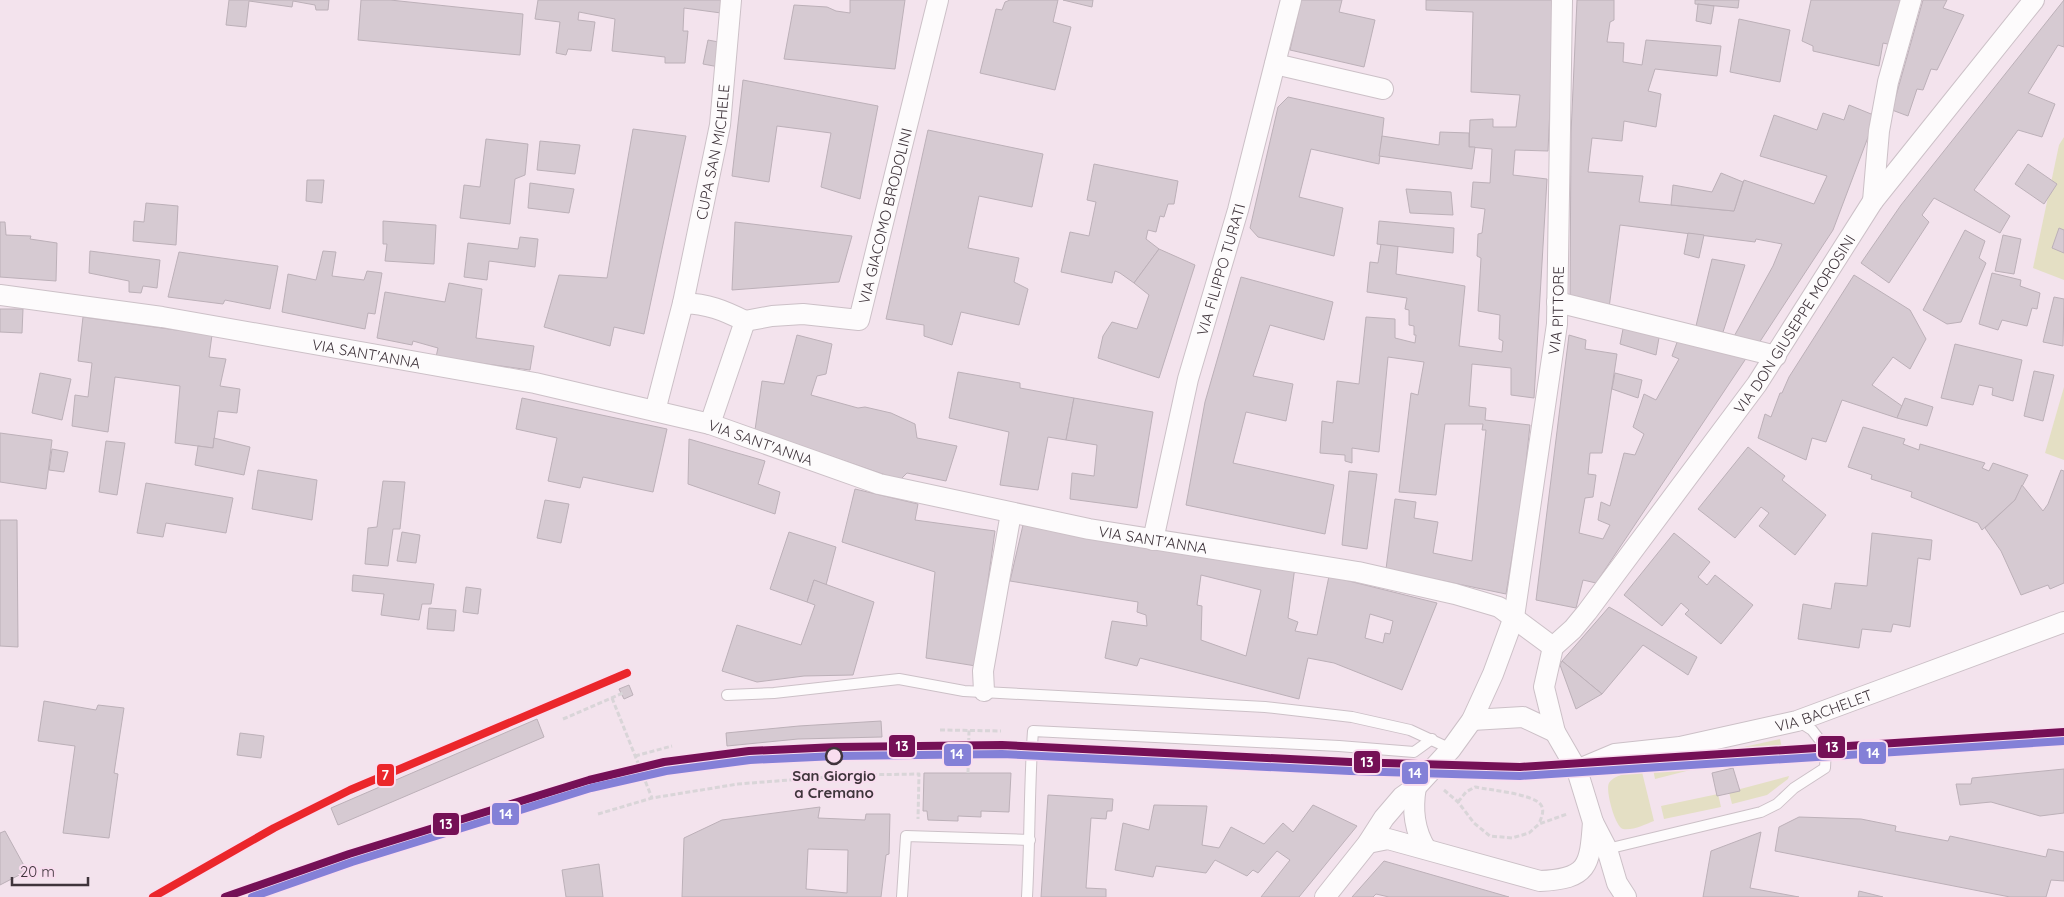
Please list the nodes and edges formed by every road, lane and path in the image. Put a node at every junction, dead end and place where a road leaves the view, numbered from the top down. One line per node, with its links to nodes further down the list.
1 (731, 0): 12 (street, CUPA SAN MICHELE)
2 (938, 0): 13 (street, VIA GIACOMO BRODOLINI)
3 (1291, 0): 7 (street, VIA FILIPPO TURATI)
4 (1562, 0): 11 (street, VIA PITTORE)
5 (1911, 0): 9 (street)
6 (2034, 0): 9 (street, VIA DON GIUSEPPE MOROSINI)
7 (1275, 64): 8 (street); 18 (street, VIA FILIPPO TURATI)
8 (1384, 89)
9 (1873, 201): 14 (street, VIA DON GIUSEPPE MOROSINI)
10 (0, 296): 15 (street, VIA SANT'ANNA)
11 (1557, 302): 14 (street); 19 (street, VIA PITTORE)
12 (683, 303): 13 (street); 15 (street, CUPA SAN MICHELE)
13 (745, 321): 16 (street)
14 (1776, 356): 21 (street, VIA DON GIUSEPPE MOROSINI)
15 (654, 411): 16 (street, VIA SANT'ANNA)
16 (710, 424): 17 (street, VIA SANT'ANNA)
17 (1011, 513): 18 (street, VIA SANT'ANNA); 22 (street)
18 (1153, 540): 19 (street, VIA SANT'ANNA)
19 (1514, 617): 21 (street, VIA SANT'ANNA); 27 (street, VIA PITTORE)
20 (2064, 622): 28 (street, VIA BACHELET)
21 (1553, 647): 32 (street)
22 (984, 691): 24 (lane); 33 (lane)
23 (626, 692): 25 (path)
24 (726, 695)
25 (612, 698): 26 (path); 36 (path)
26 (563, 719)
27 (1472, 720): 32 (street); 35 (street, VIA PITTORE)
28 (1797, 720): 37 (street, VIA BACHELET); 51 (lane)
29 (940, 730): 30 (path)
30 (969, 730): 31 (path); 38 (path)
31 (1001, 730)
32 (1555, 732): 37 (street)
33 (1432, 739): 35 (lane); 48 (lane)
34 (672, 746): 36 (path)
35 (1451, 749): 39 (street, VIA PITTORE)
36 (635, 756): 42 (path)
37 (1577, 770): 45 (street)
38 (968, 773)
39 (1421, 782): 43 (path); 49 (street, VIA PITTORE); 50 (street)
40 (918, 787): 41 (path); 42 (path); 47 (path)
41 (924, 788)
42 (652, 798): 44 (path)
43 (1458, 802): 46 (path); 46 (path)
44 (598, 814)
45 (1590, 814): 46 (path); 50 (street); 51 (street)
46 (1539, 824)
47 (917, 836): 48 (lane); 53 (lane)
48 (1030, 840): 54 (lane)
49 (1368, 843): 50 (street); 55 (street, VIA PITTORE)
50 (1426, 849)
51 (1607, 849): 52 (street)
52 (1619, 892)
53 (902, 897)
54 (1027, 897)
55 (1325, 897)

